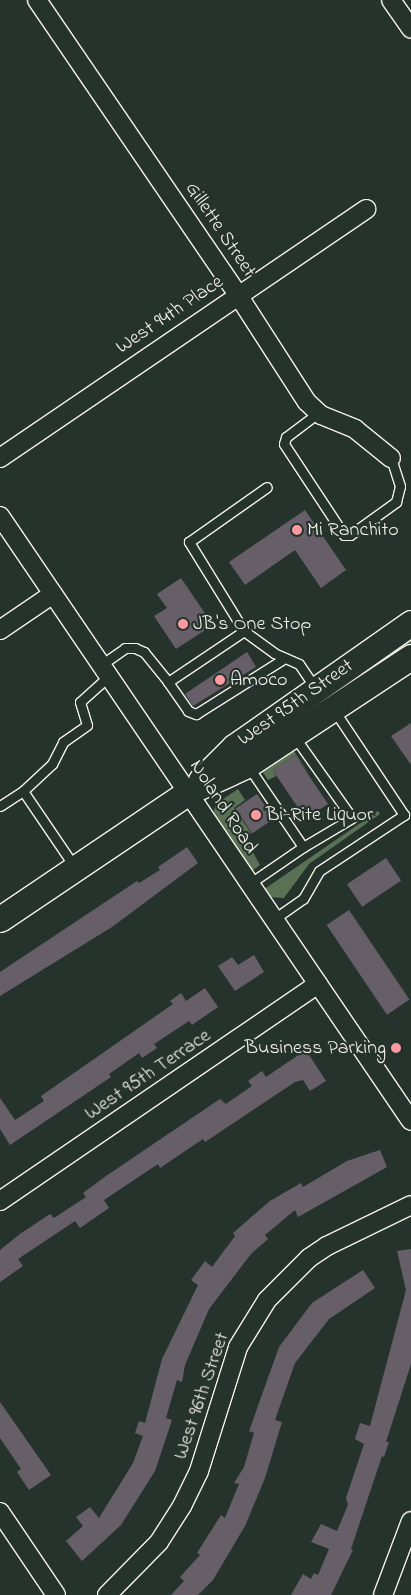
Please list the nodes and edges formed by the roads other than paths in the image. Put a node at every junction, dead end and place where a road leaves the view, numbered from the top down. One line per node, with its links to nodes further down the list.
1 (36, 0): 5 (street, Gillette Street)
2 (391, 0): 3 (street)
3 (411, 29)
4 (366, 209): 5 (street, West 94th Place)
5 (238, 295): 6 (street, Gillette Street); 7 (street, West 94th Place)
6 (318, 413): 8 (street, Gillette Street); 8 (lane)
7 (0, 458)
8 (392, 458)
9 (267, 487): 14 (lane)
10 (0, 516): 11 (street, Noland Road)
11 (52, 594): 13 (street); 17 (street, Noland Road)
12 (411, 623): 19 (main road, West 95th Street)
13 (0, 630)
14 (244, 631): 16 (lane); 18 (lane)
15 (411, 657): 20 (main road, West 95th Street)
16 (285, 658): 18 (lane); 19 (lane)
17 (105, 670): 18 (lane); 23 (lane); 24 (street, Noland Road)
18 (168, 682)
19 (317, 690): 24 (main road, West 95th Street)
20 (333, 709): 21 (main road, West 95th Street); 26 (lane)
21 (293, 735): 22 (main road, West 95th Street); 27 (lane)
22 (247, 765): 24 (main road, West 95th Street); 27 (lane)
23 (23, 791): 25 (lane); 28 (lane)
24 (188, 792): 28 (main road, West 95th Street); 29 (street, Noland Road)
25 (0, 806)
26 (408, 815): 31 (lane)
27 (303, 848): 29 (lane)
28 (76, 868): 30 (main road, West 95th Street)
29 (248, 884): 31 (street, Noland Road)
30 (0, 919)
31 (274, 919): 32 (street, Noland Road)
32 (318, 984): 33 (street, Noland Road); 34 (street, West 95th Terrace)
33 (411, 1121)
34 (0, 1201)
35 (411, 1205): 39 (street, West 96th Street)
36 (0, 1512): 38 (street)
37 (411, 1522): 40 (street)
38 (56, 1595)
39 (107, 1595)
40 (383, 1595)

